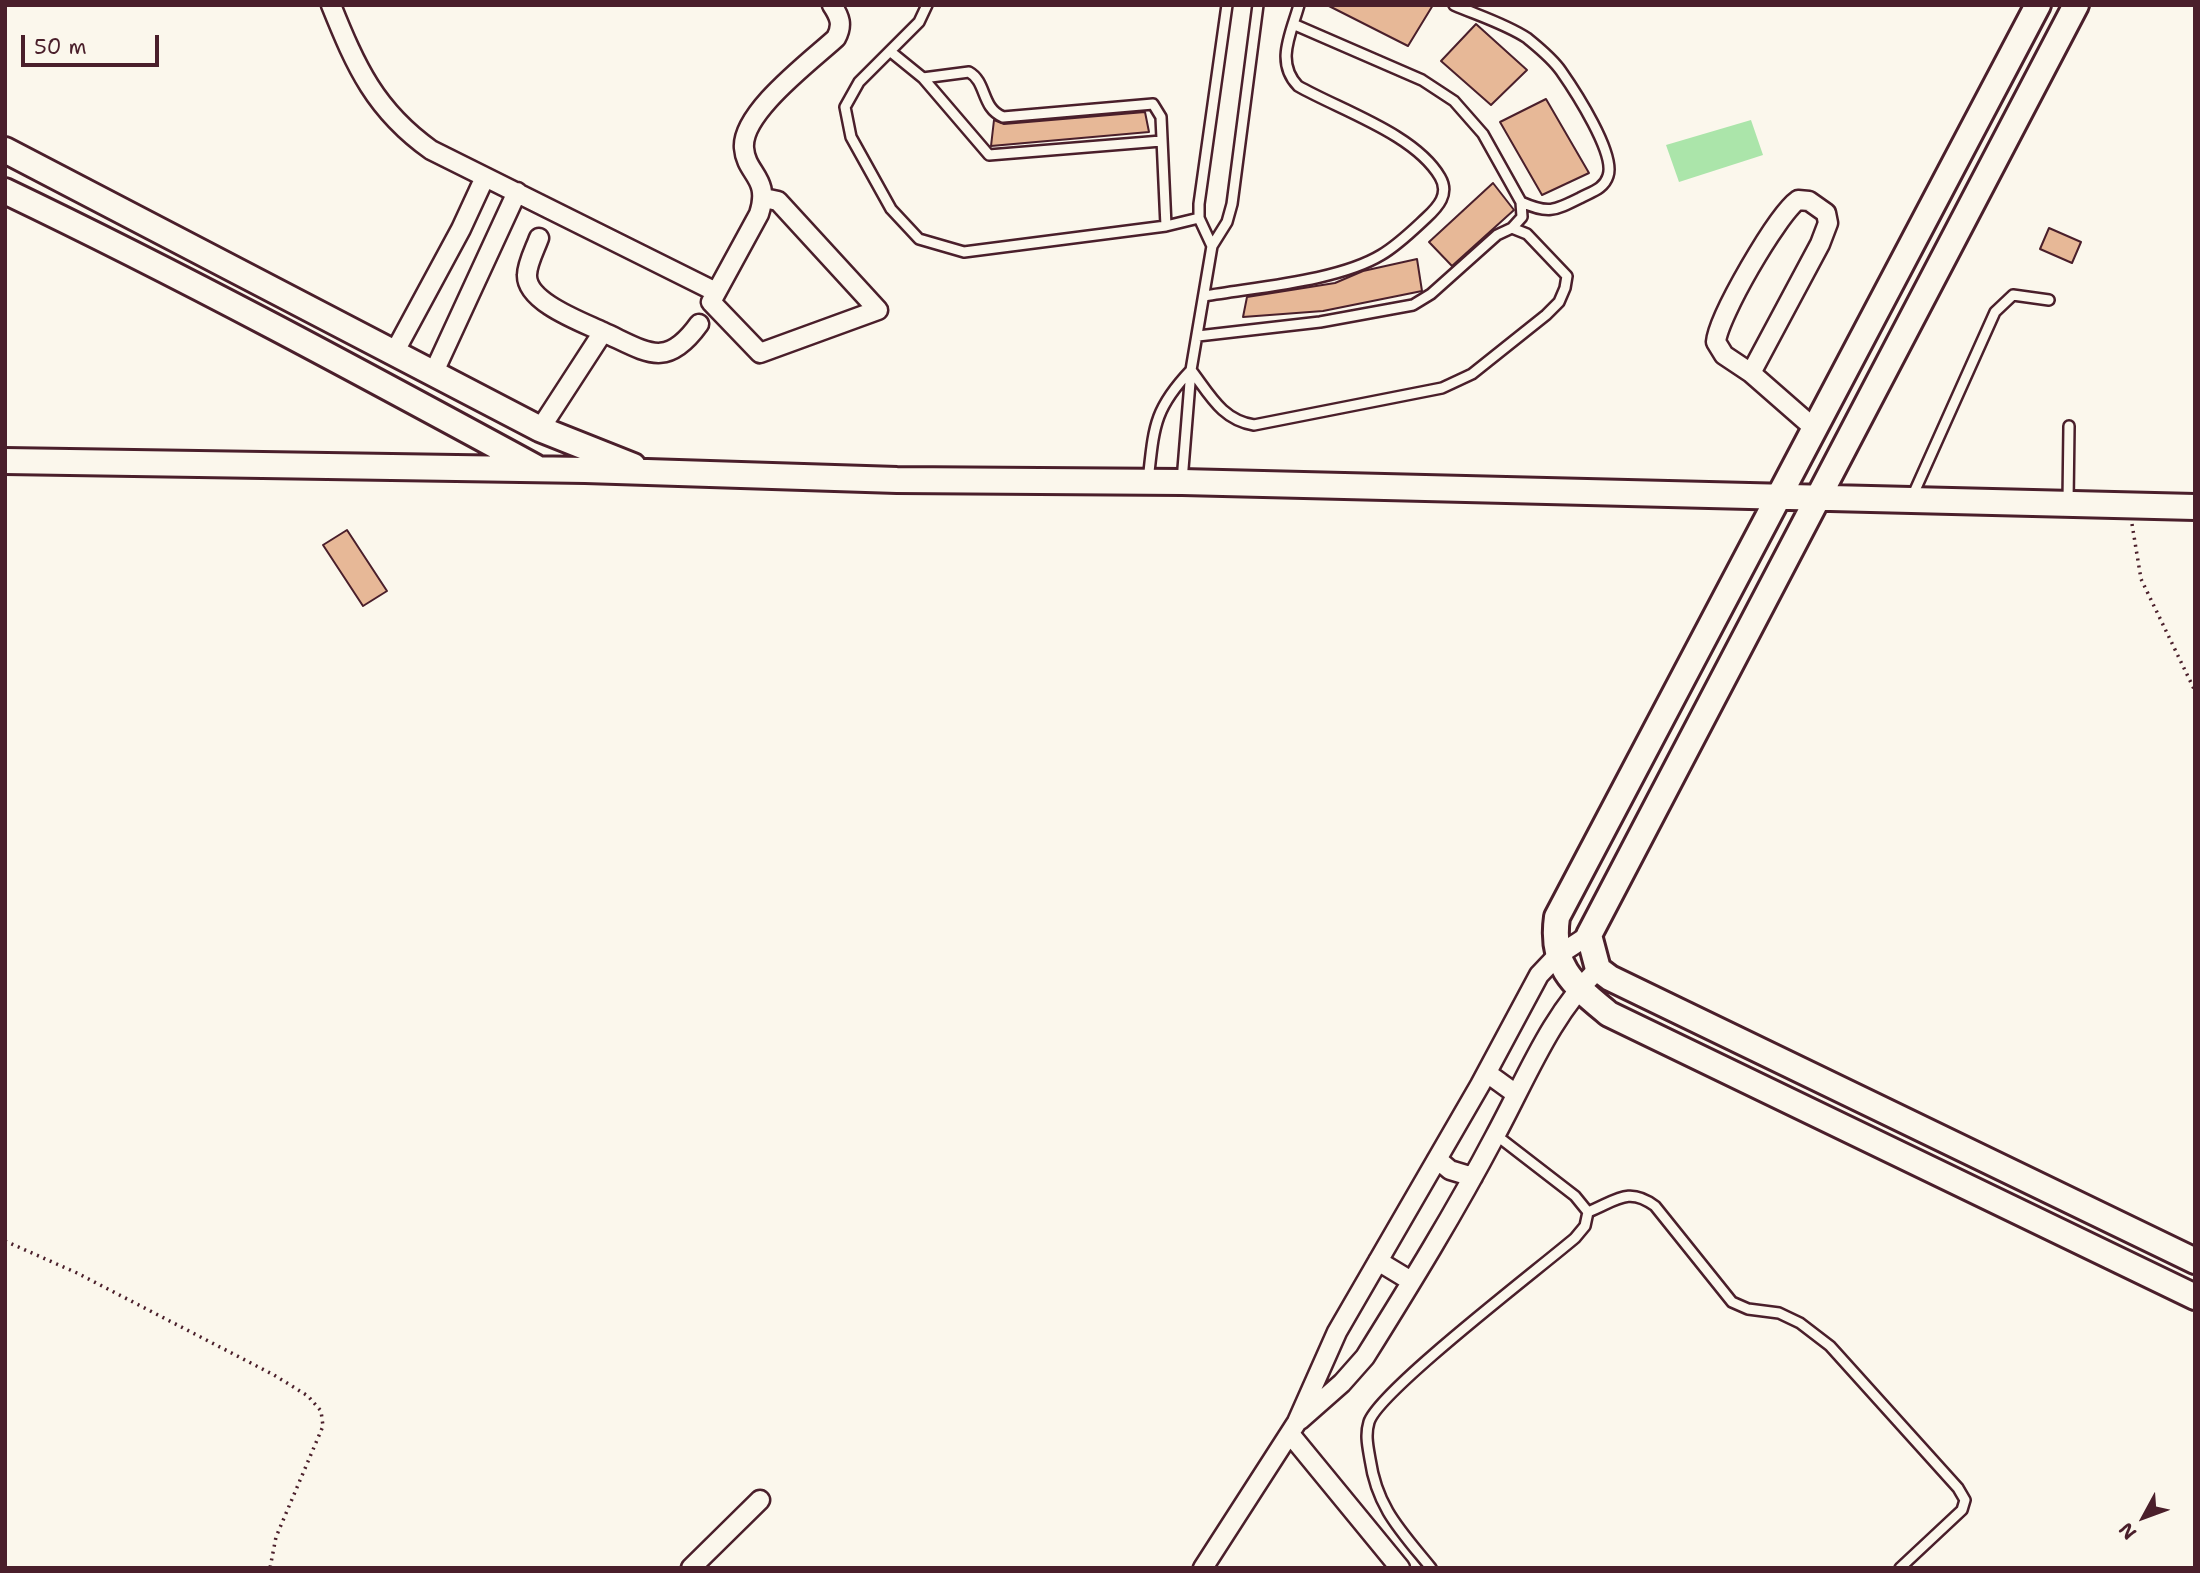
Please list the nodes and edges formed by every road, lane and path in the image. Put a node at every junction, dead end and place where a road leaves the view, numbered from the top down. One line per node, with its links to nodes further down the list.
1 (331, 5): 15 (street)
2 (832, 5): 18 (street)
3 (928, 5): 11 (lane)
4 (1227, 5): 20 (lane)
5 (1258, 5): 24 (lane)
6 (1298, 5): 10 (lane)
7 (1454, 5): 19 (lane)
8 (2038, 5): 37 (street)
9 (2076, 5): 44 (street)
10 (1293, 24): 19 (lane); 26 (lane)
11 (891, 52): 12 (lane); 21 (lane)
12 (923, 78): 13 (lane); 13 (lane)
13 (1161, 141): 21 (lane)
14 (5, 150): 31 (street)
15 (485, 177): 17 (street); 31 (street)
16 (5, 191): 39 (street)
17 (517, 192): 25 (street); 34 (street)
18 (764, 198): 25 (street); 25 (street)
19 (1521, 202): 22 (lane)
20 (1199, 218): 21 (lane); 24 (lane)
21 (1167, 226)
22 (1512, 228): 30 (lane); 32 (lane)
23 (539, 238): 29 (street)
24 (1212, 246): 26 (lane)
25 (716, 292)
26 (1205, 296): 30 (lane)
27 (2049, 300): 45 (lane)
28 (699, 324): 29 (street)
29 (603, 332): 36 (street)
30 (1198, 336): 32 (lane)
31 (394, 353): 34 (street)
32 (1191, 370): 41 (lane); 42 (lane)
33 (1751, 373): 33 (street); 37 (street)
34 (433, 374): 36 (street)
35 (2069, 426): 46 (lane)
36 (540, 429): 40 (street)
37 (1815, 429): 43 (street)
38 (5, 461): 39 (street)
39 (539, 469): 40 (street)
40 (648, 472): 41 (street)
41 (1148, 481): 42 (street)
42 (1182, 482): 43 (street)
43 (1779, 496): 44 (street); 51 (street)
44 (1816, 497): 45 (street); 50 (street)
45 (1911, 499): 46 (street)
46 (2068, 504): 47 (street)
47 (2129, 505): 48 (street); 49 (path)
48 (2195, 507)
49 (2195, 691)
50 (1589, 935): 51 (street); 52 (street)
51 (1557, 956): 53 (street); 54 (street)
52 (1598, 969): 53 (street); 62 (street)
53 (1578, 988): 55 (street); 64 (street)
54 (1487, 1073): 55 (street); 57 (street)
55 (1516, 1094): 56 (street)
56 (1496, 1135): 58 (street); 59 (lane)
57 (1437, 1159): 58 (street); 61 (street)
58 (1472, 1177): 63 (street)
59 (1588, 1212): 71 (lane); 72 (lane)
60 (5, 1241): 67 (path)
61 (1378, 1261): 63 (street); 65 (street)
62 (2195, 1261)
63 (1411, 1281): 65 (street)
64 (2195, 1297)
65 (1294, 1428): 69 (street); 70 (street)
66 (760, 1500): 68 (street)
67 (270, 1568)
68 (691, 1568)
69 (1203, 1568)
70 (1400, 1568)
71 (1432, 1568)
72 (1900, 1568)

